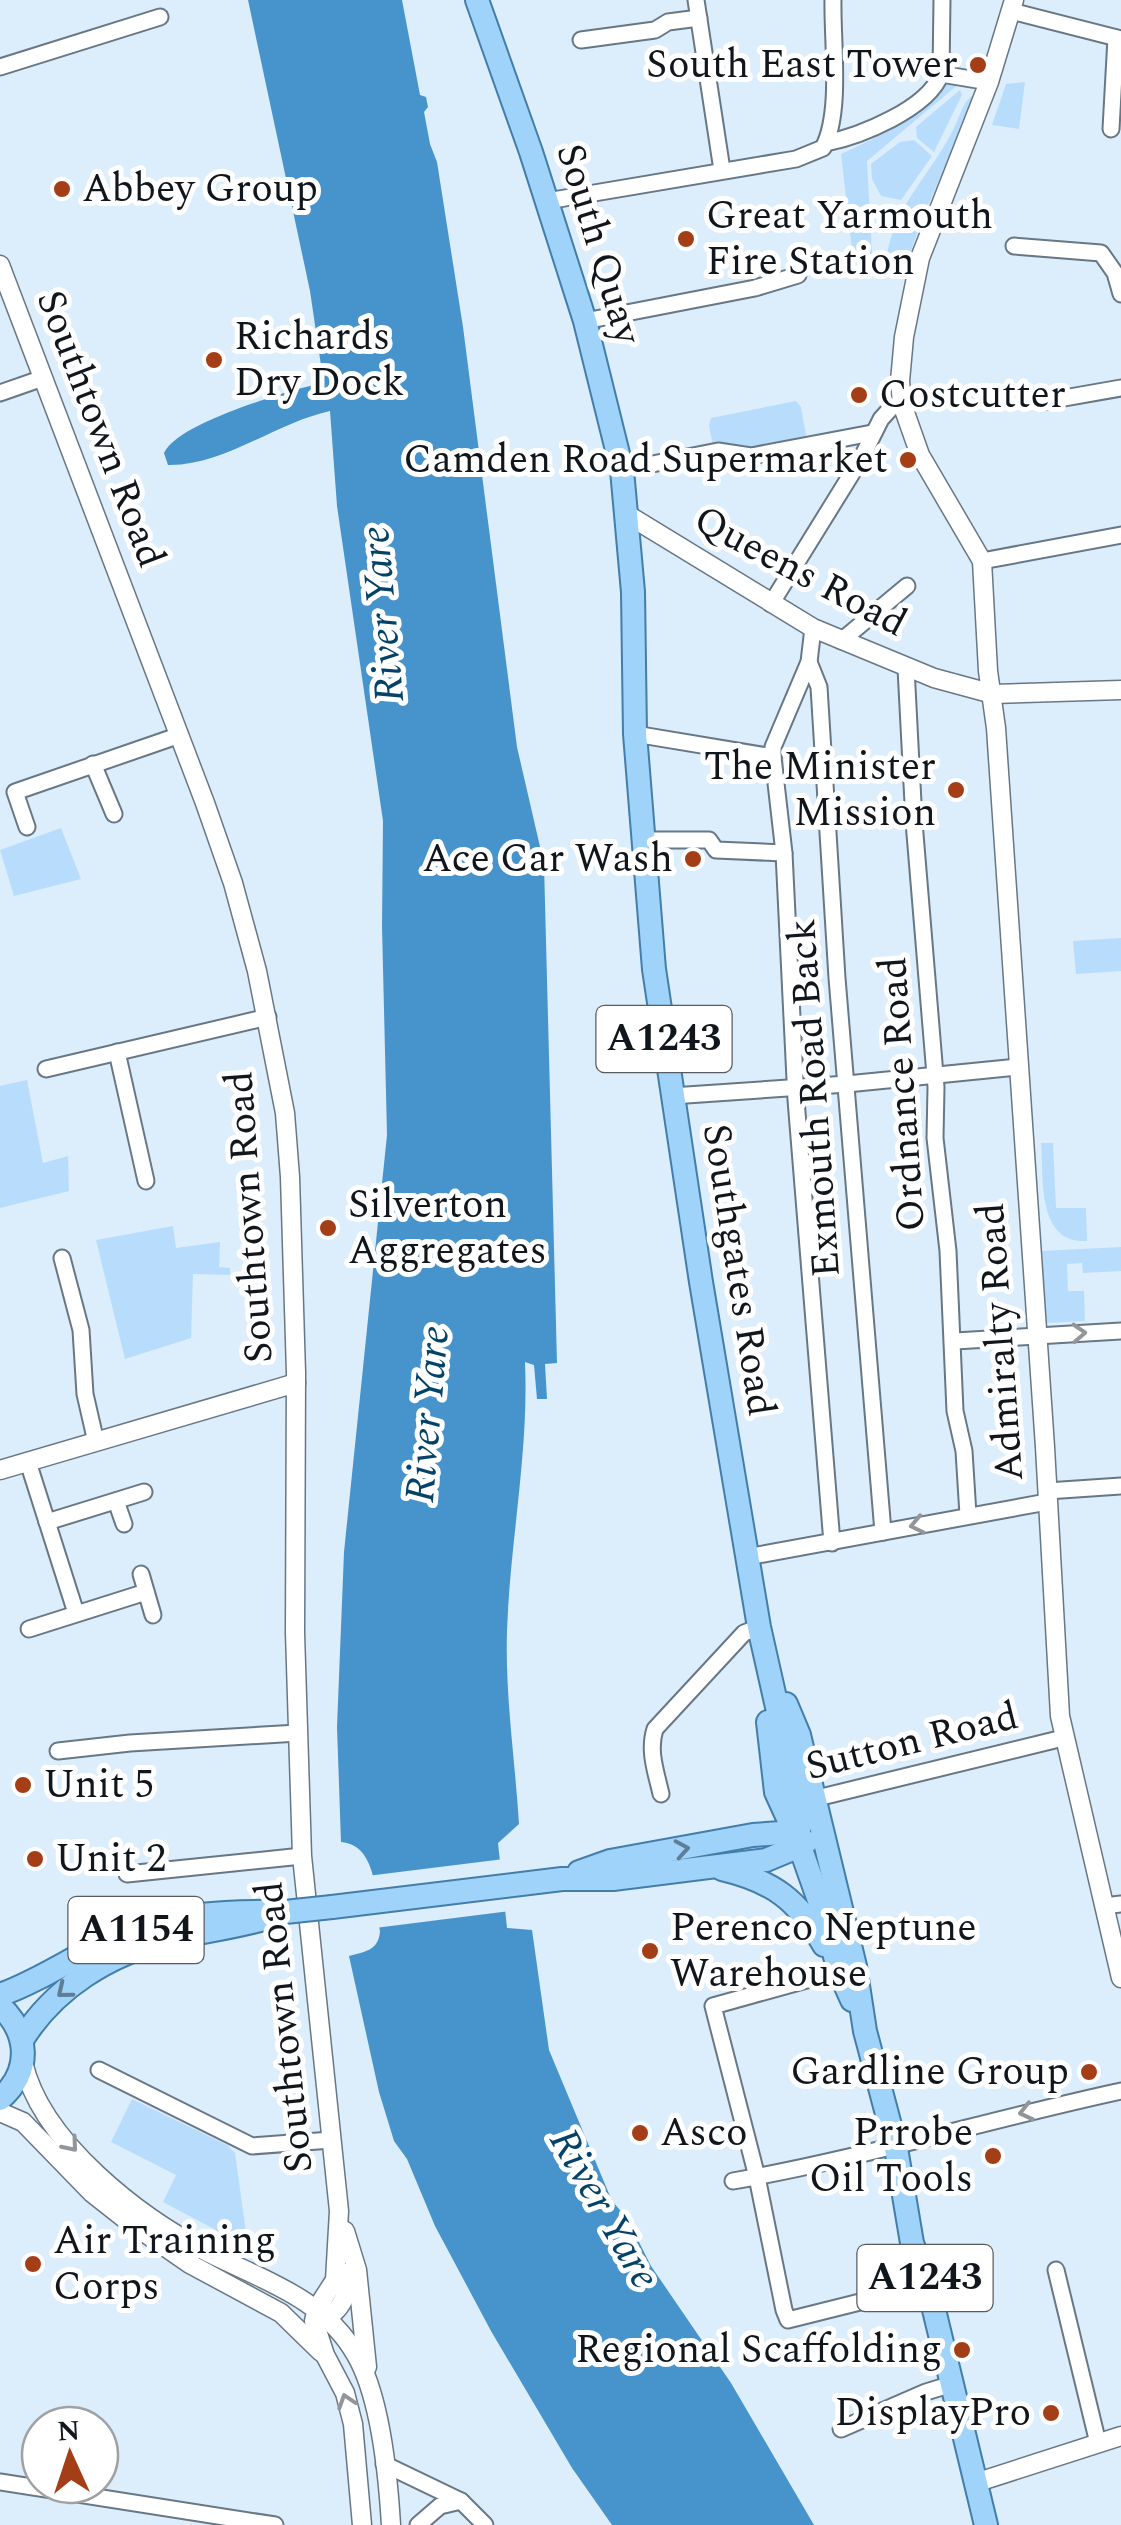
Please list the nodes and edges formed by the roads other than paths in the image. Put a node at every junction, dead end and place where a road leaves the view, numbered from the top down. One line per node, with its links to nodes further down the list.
1 (478, 0): 16 (main road, South Quay / A1243)
2 (696, 0): 7 (street)
3 (833, 0): 14 (street)
4 (942, 0): 11 (street)
5 (1013, 5): 8 (street); 12 (street)
6 (160, 16): 10 (street)
7 (698, 18): 9 (street); 15 (street)
8 (1118, 39): 13 (street)
9 (581, 40)
10 (0, 68)
11 (941, 74): 12 (street); 14 (street)
12 (989, 82): 26 (street)
13 (1111, 129)
14 (828, 138): 15 (street)
15 (722, 170): 16 (street)
16 (547, 200): 21 (main road, South Quay / A1243)
17 (1014, 246): 20 (street)
18 (0, 265): 22 (street, Southtown Road)
19 (798, 275): 21 (street)
20 (1121, 294)
21 (584, 320): 28 (main road, South Quay / A1243)
22 (44, 378): 24 (street); 41 (street, Southtown Road)
23 (1121, 388): 25 (street)
24 (0, 393)
25 (1047, 401)
26 (902, 404): 27 (street); 31 (street)
27 (872, 434): 28 (street); 33 (street)
28 (622, 470): 29 (main road, South Quay / A1243)
29 (628, 516): 33 (street, Queens Road); 40 (main road, Southgates Road / A1243)
30 (1121, 535): 31 (street)
31 (982, 561): 39 (street, Admiralty Road)
32 (908, 586): 35 (street)
33 (771, 604): 34 (street, Queens Road)
34 (813, 628): 35 (street, Queens Road); 36 (street)
35 (841, 641): 37 (street, Queens Road)
36 (810, 662): 42 (street); 53 (street, Exmouth Road Back)
37 (906, 668): 39 (street, Queens Road); 52 (street, Ordnance Road)
38 (1121, 690): 39 (street, Queens Road)
39 (993, 694): 50 (street, Admiralty Road)
40 (634, 734): 42 (street); 46 (main road, Southgates Road / A1243)
41 (180, 735): 43 (street); 48 (street, Southtown Road)
42 (773, 758): 47 (street)
43 (93, 764): 44 (street); 45 (street)
44 (114, 814)
45 (27, 827)
46 (642, 840): 47 (street); 55 (main road, Southgates Road / A1243)
47 (784, 853): 54 (street)
48 (268, 1017): 49 (street); 61 (street, Southtown Road)
49 (117, 1052): 51 (street); 56 (street)
50 (1018, 1067): 52 (street); 59 (street, Admiralty Road)
51 (46, 1069)
52 (935, 1074): 53 (street); 60 (street, Ordnance Road)
53 (847, 1084): 54 (street); 72 (street, Exmouth Road Back)
54 (796, 1087): 55 (street); 73 (street)
55 (672, 1096): 74 (main road, Southgates Road / A1243)
56 (146, 1181)
57 (62, 1258): 62 (street)
58 (1121, 1331): 59 (street, one-way to 58)
59 (1036, 1335): 60 (street); 67 (street, Admiralty Road)
60 (955, 1341): 69 (street, Ordnance Road)
61 (296, 1383): 62 (street); 81 (street, Southtown Road)
62 (96, 1442): 63 (street)
63 (28, 1462): 64 (street); 70 (street)
64 (0, 1470)
65 (1121, 1486): 67 (street)
66 (144, 1492): 68 (street)
67 (1048, 1496): 69 (street); 82 (street, Admiralty Road)
68 (116, 1501): 70 (street); 71 (street)
69 (968, 1514): 72 (street, one-way to 72)
70 (47, 1522): 77 (street)
71 (124, 1524)
72 (883, 1532): 73 (street)
73 (832, 1543): 74 (street)
74 (747, 1557): 80 (main road, A1243)
75 (141, 1574): 76 (street)
76 (146, 1592): 77 (street); 78 (street)
77 (76, 1613): 79 (street)
78 (153, 1615)
79 (29, 1629)
80 (760, 1635): 84 (street); 85 (main road, A1243); 85 (main road, A1243)
81 (298, 1733): 83 (street); 88 (street, Southtown Road)
82 (1062, 1738): 85 (street, Sutton Road); 93 (street, Admiralty Road)
83 (58, 1751)
84 (660, 1794)
85 (790, 1803): 86 (main road); 87 (main road, A1243); 89 (main road, A1243)
86 (753, 1836): 87 (main road, A1154); 92 (main road, A1154, one-way to 86)
87 (797, 1838): 89 (main road, A1243); 90 (main road, A1154); 95 (main road, A1243)
88 (302, 1856): 91 (street); 104 (street, Southtown Road)
89 (828, 1865): 95 (main road, A1243)
90 (708, 1866): 92 (main road, A1154); 95 (main road, A1154)
91 (130, 1874)
92 (562, 1879): 94 (main road, A1154, bridge)
93 (1112, 1905): 96 (street, Admiralty Road)
94 (285, 1912): 97 (main road, A1154); 99 (main road, A1154, one-way to 99)
95 (847, 1969): 105 (main road, A1243); 106 (street)
96 (1121, 1978)
97 (0, 1996)
98 (0, 2006): 99 (main road)
99 (23, 2051): 102 (main road, A1154); 113 (street, one-way to 113)
100 (98, 2070): 104 (street)
101 (1121, 2091): 105 (street, one-way to 105)
102 (0, 2099)
103 (0, 2112): 112 (street)
104 (331, 2140): 108 (street, Southtown Road)
105 (896, 2148): 106 (street); 111 (main road, A1243)
106 (757, 2177): 107 (street); 111 (street)
107 (733, 2182)
108 (339, 2211): 109 (street, Southtown Road); 113 (street, Southtown Road)
109 (346, 2237): 113 (street); 115 (street, Southtown Road)
110 (1056, 2270): 119 (street)
111 (928, 2285): 116 (main road, A1243)
112 (281, 2313): 113 (street); 114 (street)
113 (320, 2316): 114 (street); 115 (street)
114 (325, 2355): 125 (street, one-way to 114)
115 (368, 2378): 120 (street, Southtown Road)
116 (952, 2384): 117 (street); 122 (main road, A1243)
117 (840, 2428)
118 (1121, 2436): 119 (street)
119 (1098, 2443): 122 (street)
120 (384, 2464): 123 (street); 126 (street, Southtown Road)
121 (0, 2482): 124 (street)
122 (975, 2483): 129 (main road, A1243)
123 (461, 2501): 127 (street); 128 (street)
124 (276, 2525)
125 (362, 2525)
126 (391, 2525)
127 (418, 2525)
128 (486, 2525)
129 (986, 2525)

